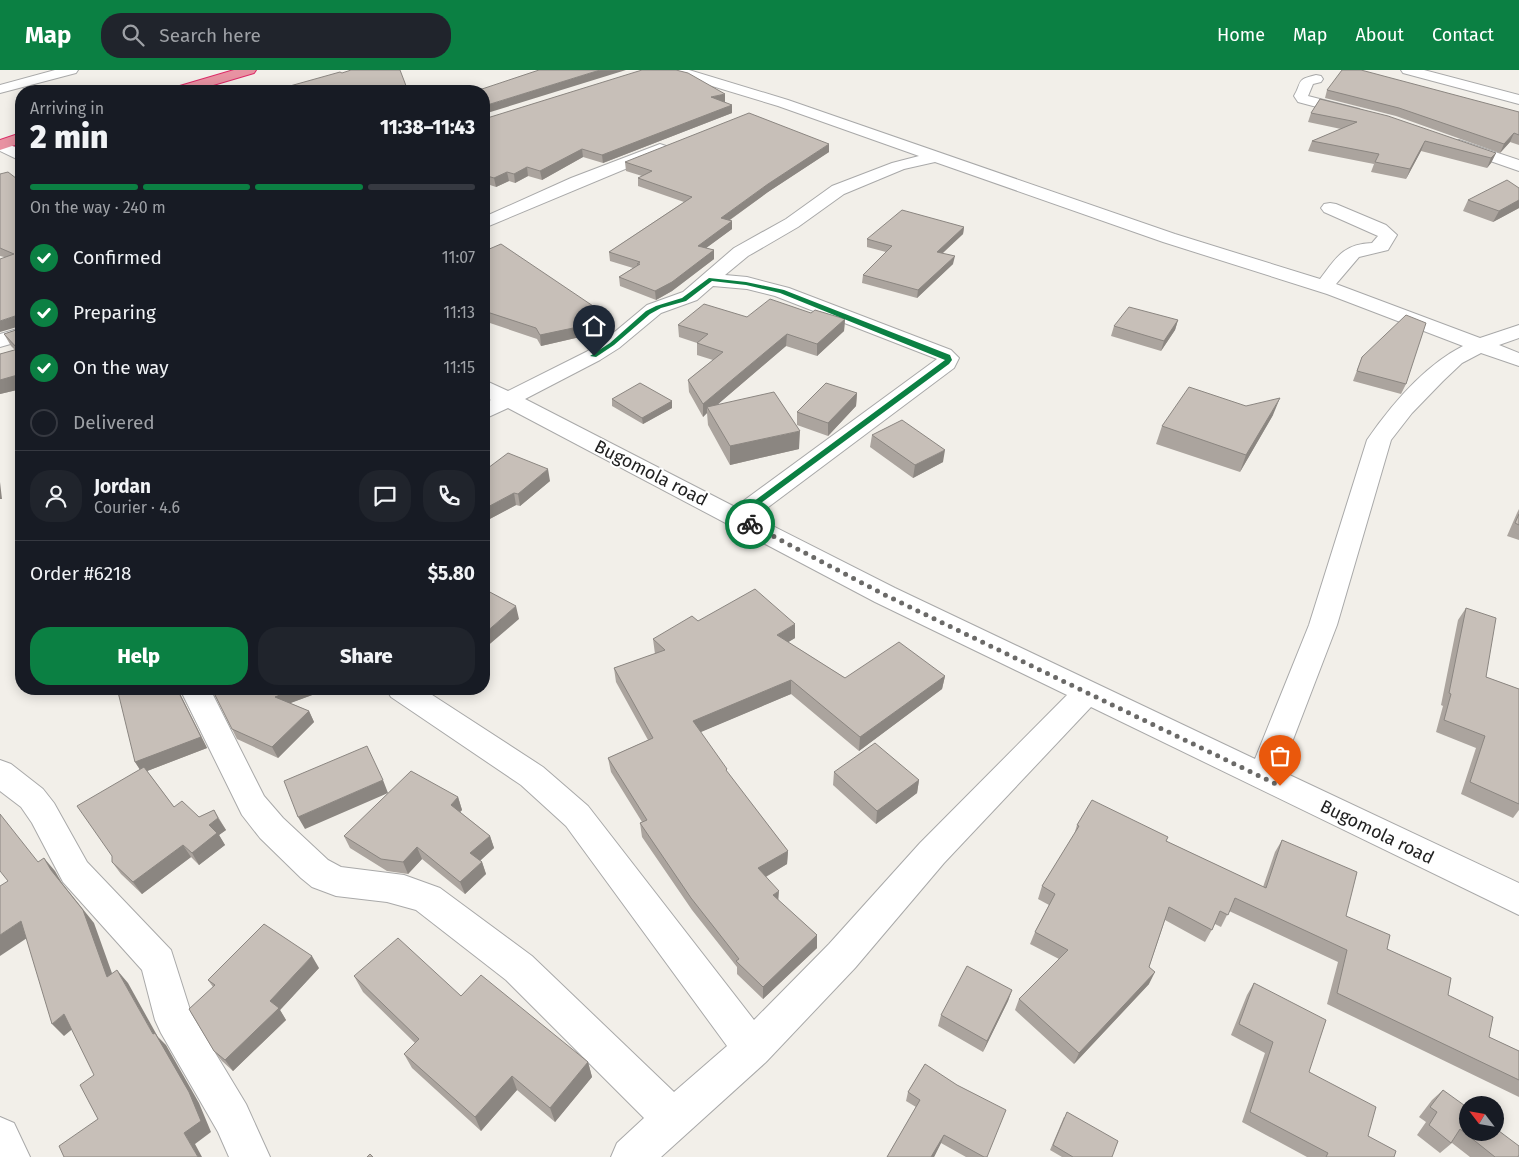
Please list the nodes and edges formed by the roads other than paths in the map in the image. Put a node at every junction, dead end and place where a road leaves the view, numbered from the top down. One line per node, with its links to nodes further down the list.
1 (71, 70): 7 (street)
2 (249, 70): 6 (highway)
3 (674, 70): 9 (street)
4 (1408, 70): 8 (street)
5 (1316, 79): 11 (street)
6 (198, 85)
7 (0, 89)
8 (1519, 100)
9 (783, 103): 10 (street); 17 (street)
10 (753, 112)
11 (1365, 115)
12 (1441, 139): 18 (street)
13 (15, 140): 15 (highway)
14 (678, 142): 20 (street)
15 (0, 145): 16 (street)
16 (15, 153)
17 (938, 156): 21 (street); 22 (street)
18 (1519, 166)
19 (1330, 208): 22 (street)
20 (490, 220)
21 (711, 280): 28 (street); 29 (street)
22 (1324, 287): 26 (street)
23 (1519, 331): 26 (street)
24 (15, 336): 25 (street)
25 (0, 341)
26 (1482, 345): 27 (street); 34 (street)
27 (1519, 360)
28 (492, 399): 29 (street, Bugomola road)
29 (737, 518): 30 (street, Bugomola road)
30 (1087, 693): 34 (street, Bugomola road); 36 (street)
31 (199, 695): 37 (street)
32 (410, 695): 36 (street)
33 (0, 773): 40 (street)
34 (1263, 778): 35 (street, Bugomola road)
35 (1519, 900)
36 (752, 1049): 37 (street)
37 (673, 1120): 41 (street)
38 (0, 1137): 39 (street)
39 (10, 1157)
40 (250, 1157)
41 (631, 1157)

